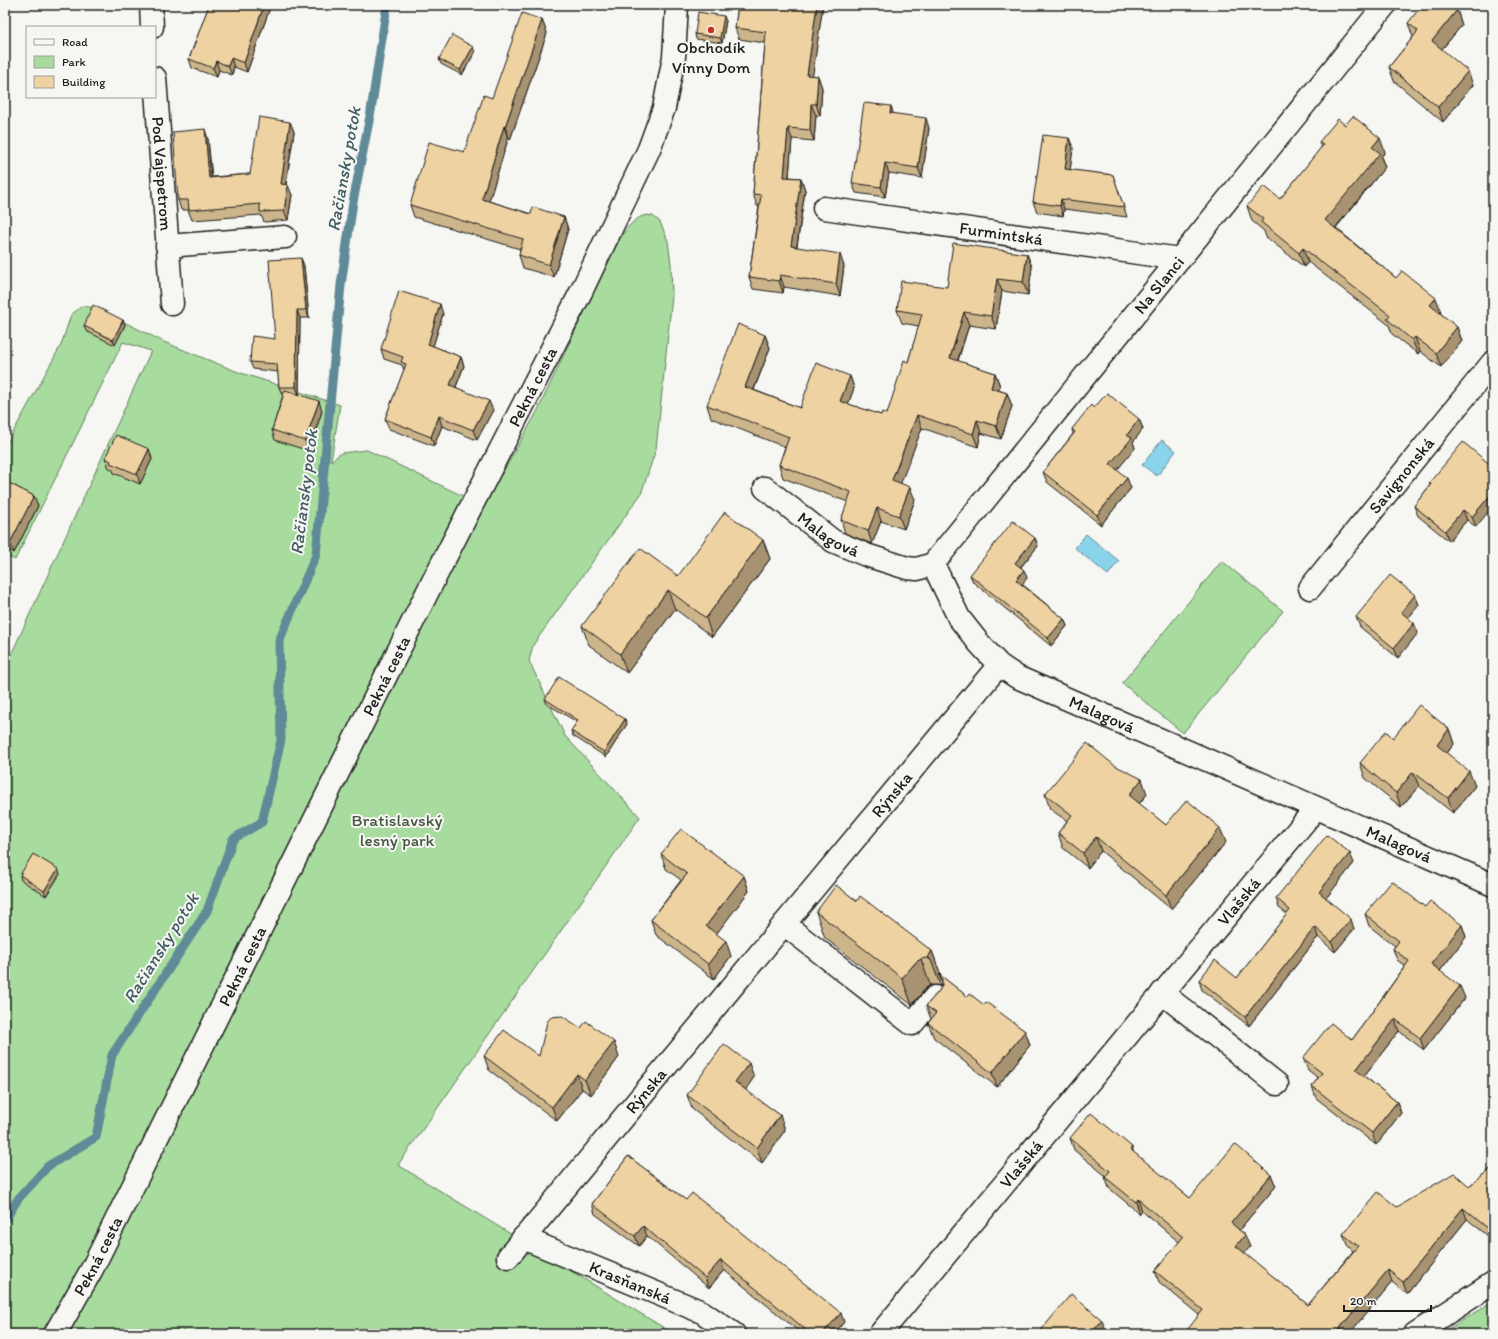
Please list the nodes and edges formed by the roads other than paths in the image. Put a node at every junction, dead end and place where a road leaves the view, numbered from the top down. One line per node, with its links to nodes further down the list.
1 (151, 5): 4 (street)
2 (678, 5): 25 (street, Pekná cesta)
3 (1385, 5): 9 (street, Na Slanci)
4 (152, 26)
5 (156, 92): 8 (street, Pod Vajspetrom)
6 (824, 208): 9 (street, Furmintská)
7 (285, 236): 8 (street, Pod Vajspetrom)
8 (167, 246): 10 (street, Pod Vajspetrom)
9 (1180, 259): 13 (street, Na Slanci)
10 (172, 304)
11 (1493, 362): 14 (street, Savignonská)
12 (765, 488): 13 (street, Malagová)
13 (933, 564): 15 (street, Malagová)
14 (1310, 588)
15 (999, 665): 16 (street, Malagová); 18 (street, Rýnska)
16 (1316, 808): 17 (street, Malagová); 19 (street, Vlašská)
17 (1493, 885)
18 (784, 924): 20 (street); 22 (street, Rýnska)
19 (1162, 993): 21 (street); 27 (street, Vlašská)
20 (935, 997)
21 (1276, 1084)
22 (523, 1238): 23 (street, Rýnska); 26 (street, Krasňanská)
23 (508, 1257)
24 (1493, 1283): 28 (street)
25 (55, 1334)
26 (734, 1334)
27 (880, 1334)
28 (1415, 1334)

